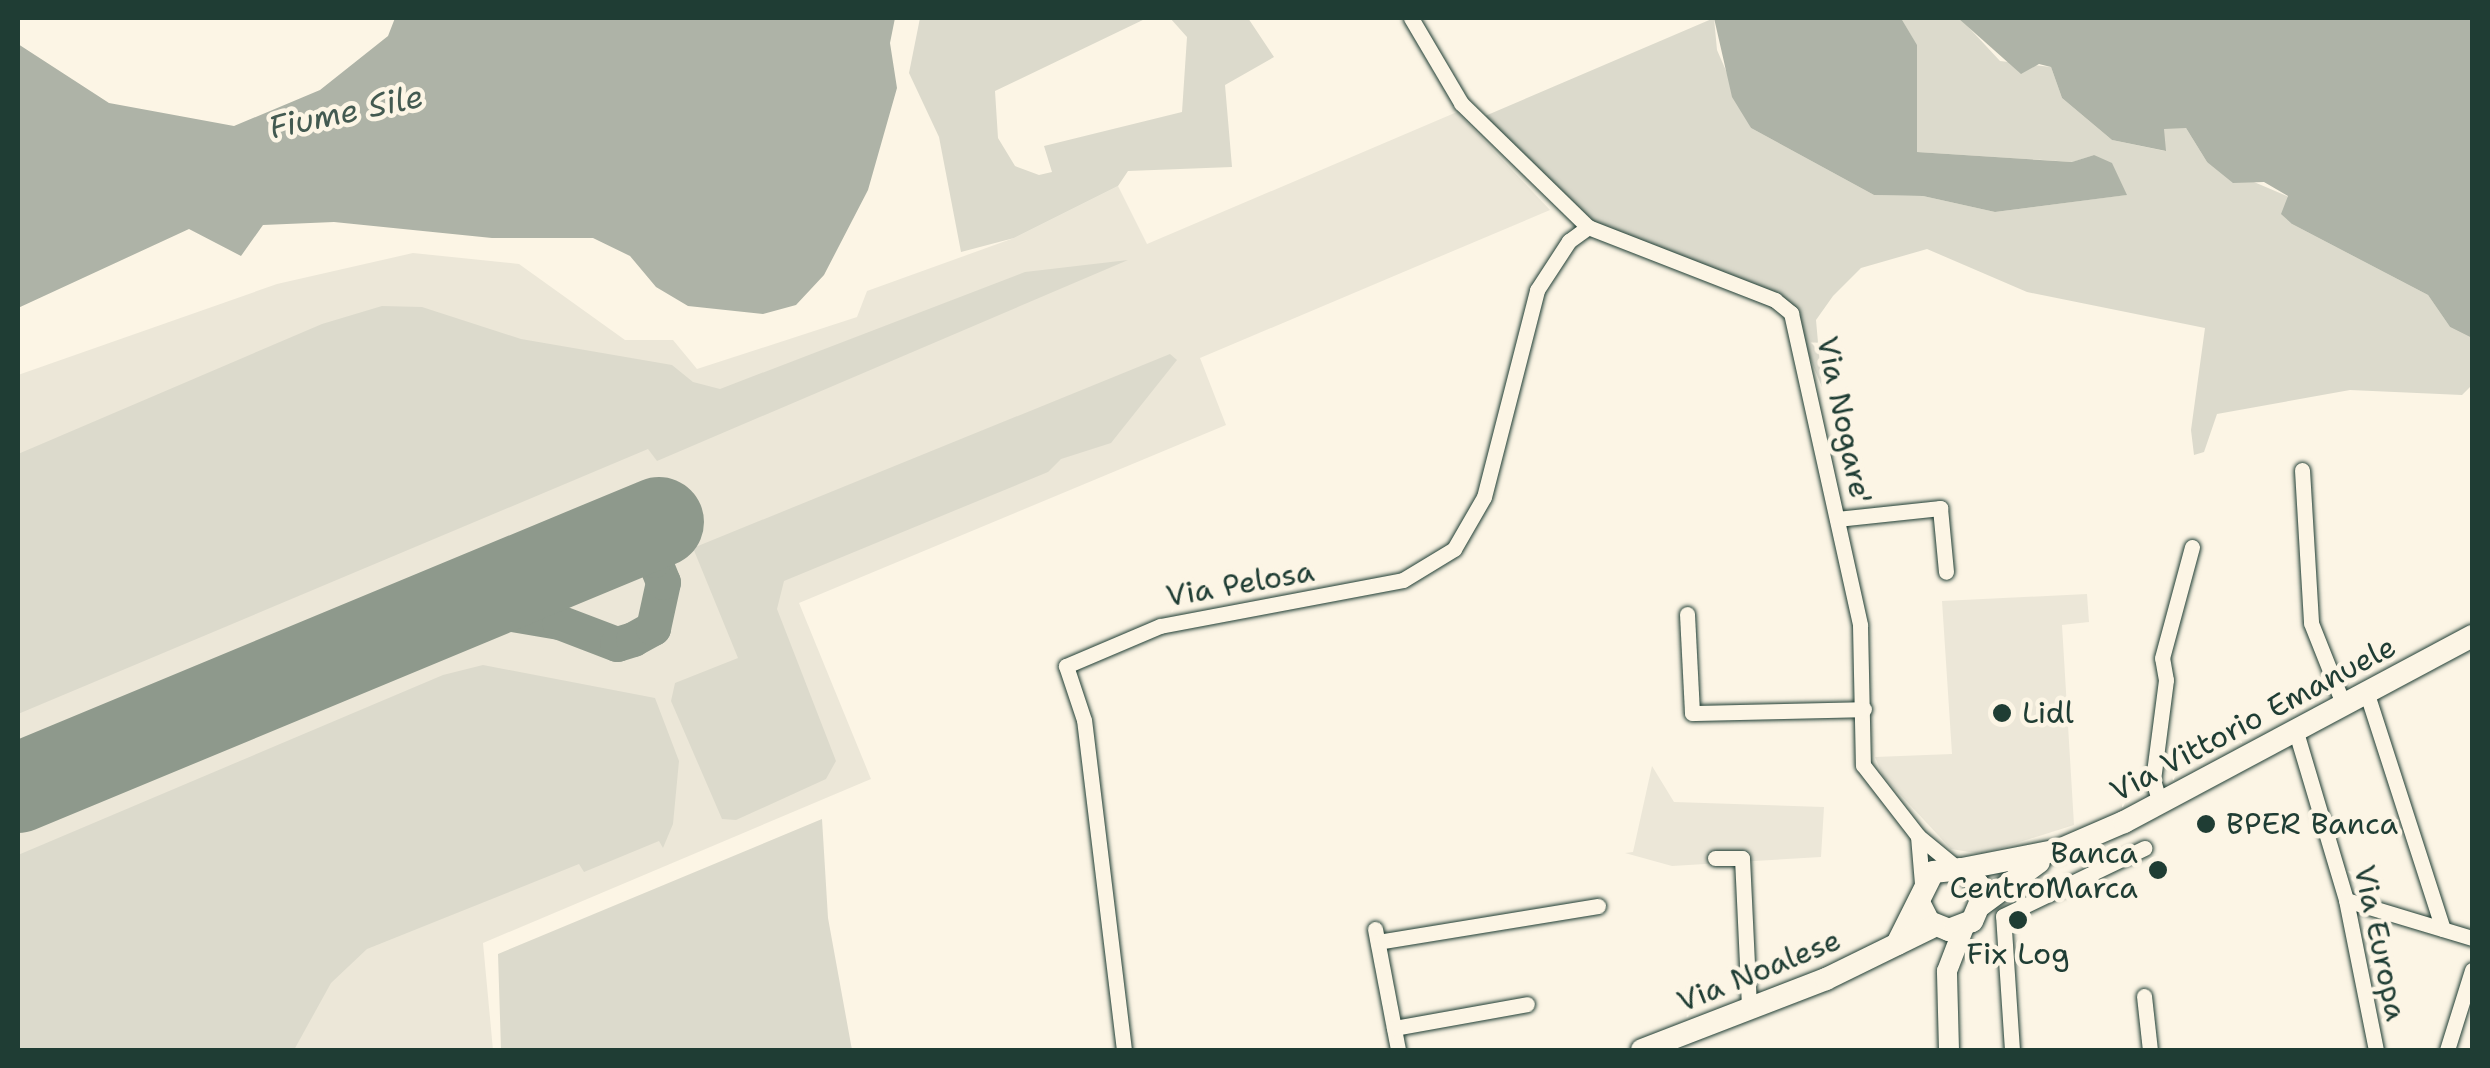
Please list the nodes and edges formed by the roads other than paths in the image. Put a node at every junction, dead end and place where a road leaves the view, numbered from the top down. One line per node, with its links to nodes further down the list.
1 (1411, 18): 2 (street, Via Nogare')
2 (1588, 227): 4 (street, Via Nogare'); 35 (street, Via Pelosa)
3 (2302, 470): 10 (street)
4 (1836, 519): 6 (street); 11 (street, Via Nogare')
5 (2192, 547): 13 (street)
6 (1946, 572)
7 (1687, 614): 11 (street)
8 (2472, 636): 9 (main road, Via Vittorio Emanuele)
9 (2367, 694): 10 (main road, Via Vittorio Emanuele); 24 (street)
10 (2344, 706): 12 (main road, Via Vittorio Emanuele)
11 (1864, 709): 14 (street, Via Nogare')
12 (2296, 732): 13 (main road, Via Vittorio Emanuele); 20 (street, Via Europa)
13 (2160, 804): 16 (main road, Via Vittorio Emanuele)
14 (1918, 836): 18 (street, Via Nogare'); 19 (street)
15 (2144, 848): 39 (street, Via Vittorio Emanuele)
16 (2059, 850): 18 (main road, Via Vittorio Emanuele); 21 (main road, Via Vittorio Emanuele)
17 (1714, 858): 32 (street)
18 (1959, 869): 19 (main road); 21 (main road)
19 (1920, 893): 25 (main road); 27 (main road)
20 (2346, 900): 24 (street); 41 (street, Via Europa)
21 (1981, 905): 23 (main road)
22 (1598, 906): 33 (street)
23 (1964, 927): 25 (main road); 29 (main road)
24 (2443, 929): 26 (street)
25 (1936, 933): 27 (main road); 29 (main road)
26 (2472, 938)
27 (1905, 942): 32 (main road, Via Noalese)
28 (2472, 970): 42 (street)
29 (1946, 971): 38 (main road)
30 (2144, 996): 40 (street)
31 (1528, 1004): 33 (street)
32 (1749, 1010): 34 (main road, Via Noalese)
33 (1394, 1028): 36 (street)
34 (1680, 1044): 37 (main road, Via Noalese)
35 (1124, 1050)
36 (1398, 1050)
37 (1642, 1050)
38 (1949, 1050)
39 (2012, 1050)
40 (2150, 1050)
41 (2376, 1050)
42 (2447, 1050)

